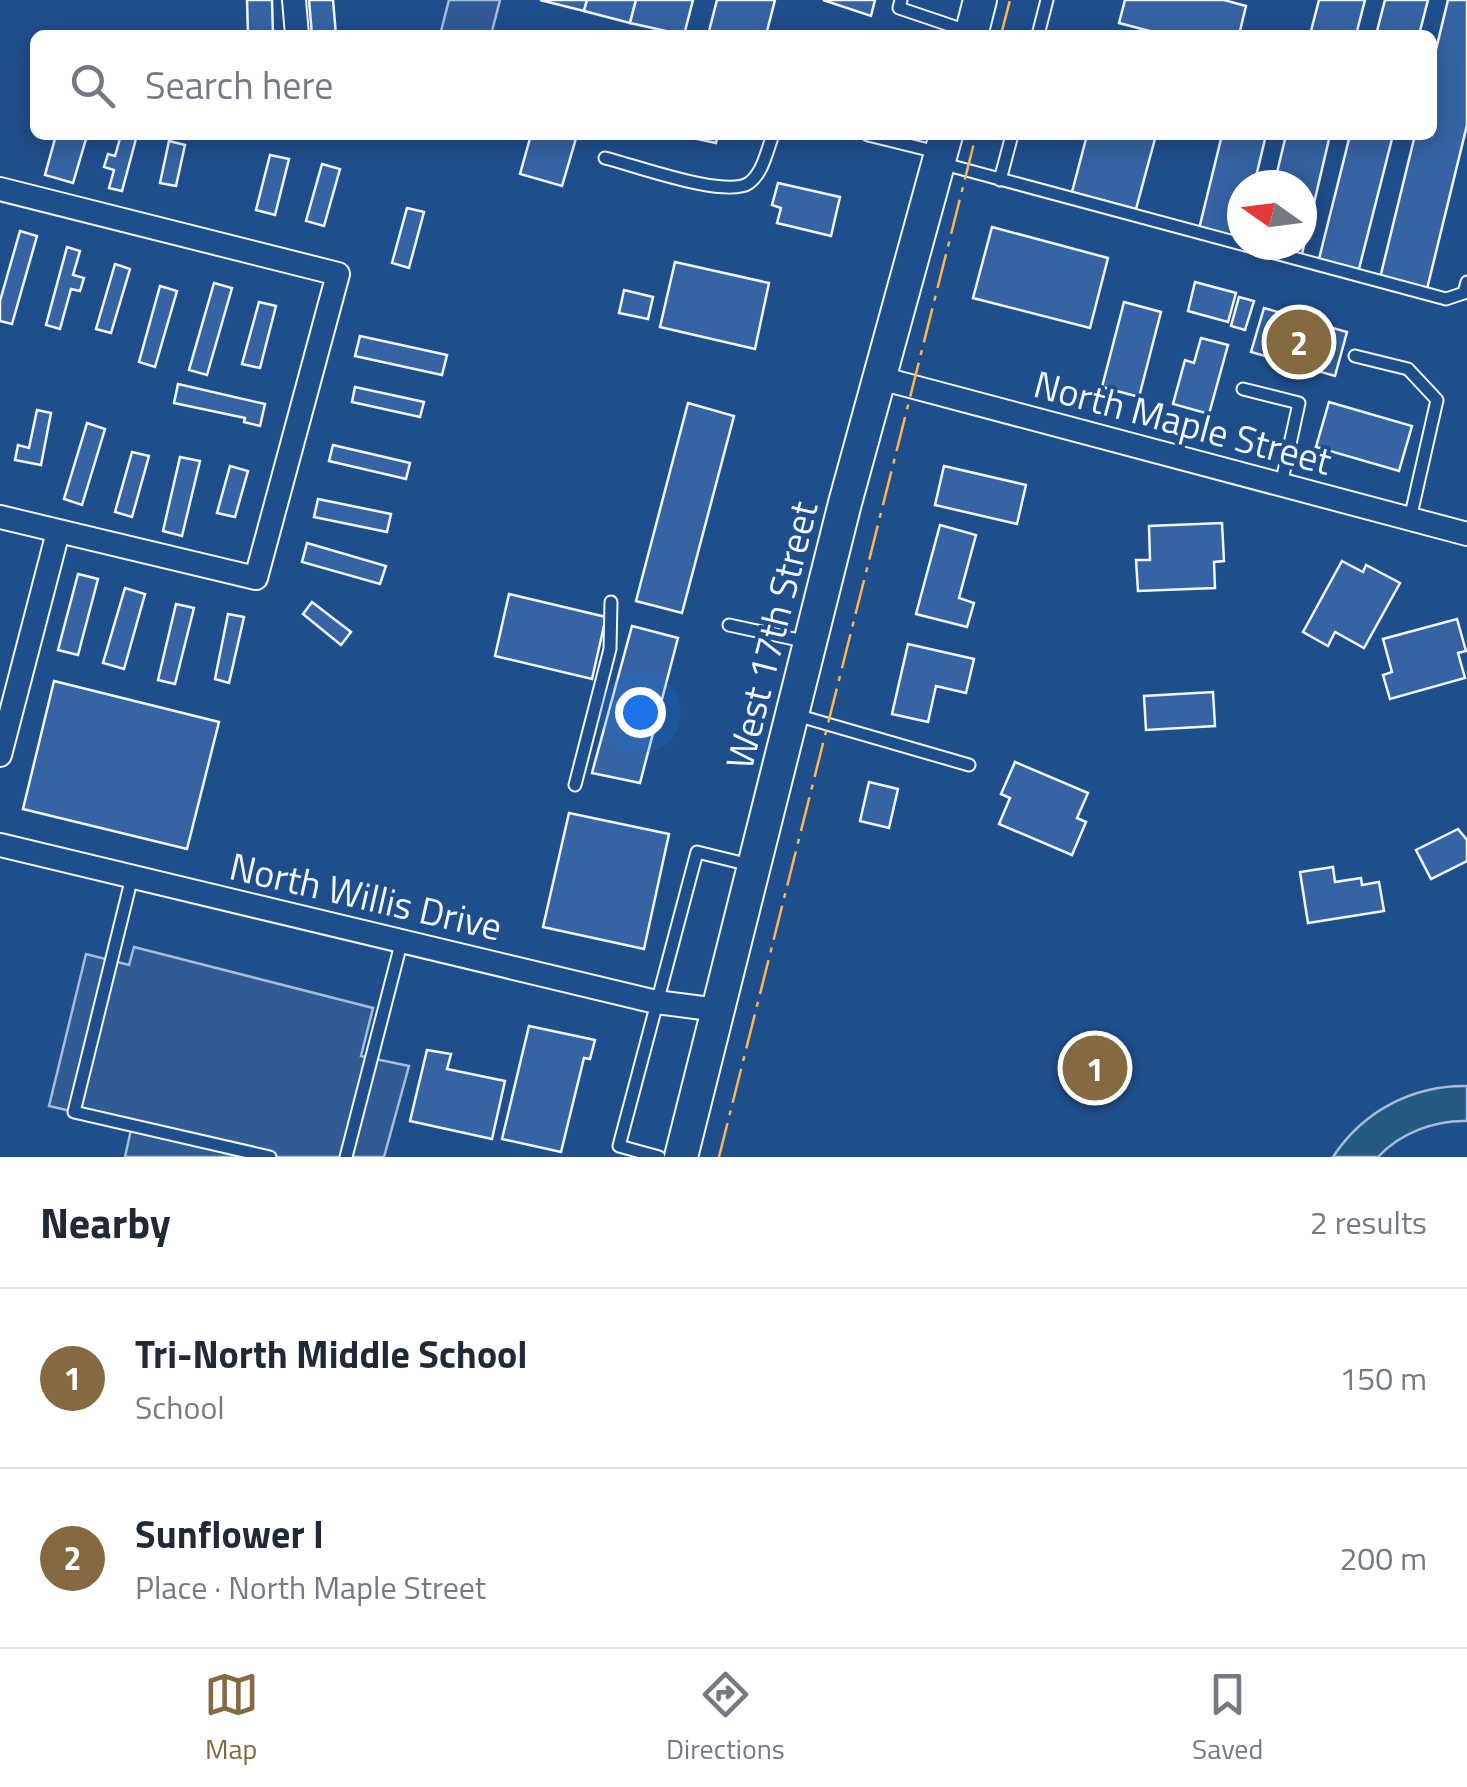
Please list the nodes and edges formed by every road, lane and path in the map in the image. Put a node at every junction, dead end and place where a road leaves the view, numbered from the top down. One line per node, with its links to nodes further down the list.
1 (294, 0): 5 (street)
2 (902, 0): 6 (lane)
3 (980, 0): 7 (main road)
4 (1047, 0): 8 (lane)
5 (297, 30)
6 (962, 30)
7 (975, 30)
8 (1039, 30)
9 (771, 140): 13 (lane)
10 (893, 140): 12 (lane)
11 (1011, 140): 14 (lane)
12 (942, 150): 14 (lane); 18 (main road, West 17th Street)
13 (605, 158)
14 (1000, 180): 16 (lane)
15 (0, 189): 23 (street)
16 (1467, 282)
17 (1355, 356): 22 (lane)
18 (880, 378): 20 (street, North Maple Street); 27 (main road, West 17th Street)
19 (1242, 390): 20 (lane)
20 (1281, 484): 22 (street, North Maple Street)
21 (0, 517): 23 (street)
22 (1410, 519): 24 (street, North Maple Street)
23 (58, 532): 29 (street)
24 (1467, 534)
25 (611, 602): 32 (lane)
26 (729, 625): 27 (lane)
27 (809, 642): 28 (main road, West 17th Street)
28 (792, 714): 31 (lane); 34 (main road, West 17th Street)
29 (4, 724): 30 (street)
30 (0, 756)
31 (969, 765)
32 (576, 785)
33 (0, 846): 35 (street, North Willis Drive)
34 (754, 866): 37 (lane); 38 (main road, West 17th Street)
35 (132, 876): 36 (street, North Willis Drive); 39 (lane)
36 (402, 940): 37 (street, North Willis Drive); 40 (lane)
37 (656, 1002): 38 (street, North Willis Drive); 41 (lane)
38 (718, 1010): 42 (main road, West 17th Street)
39 (270, 1157)
40 (346, 1157)
41 (659, 1157)
42 (680, 1157)

